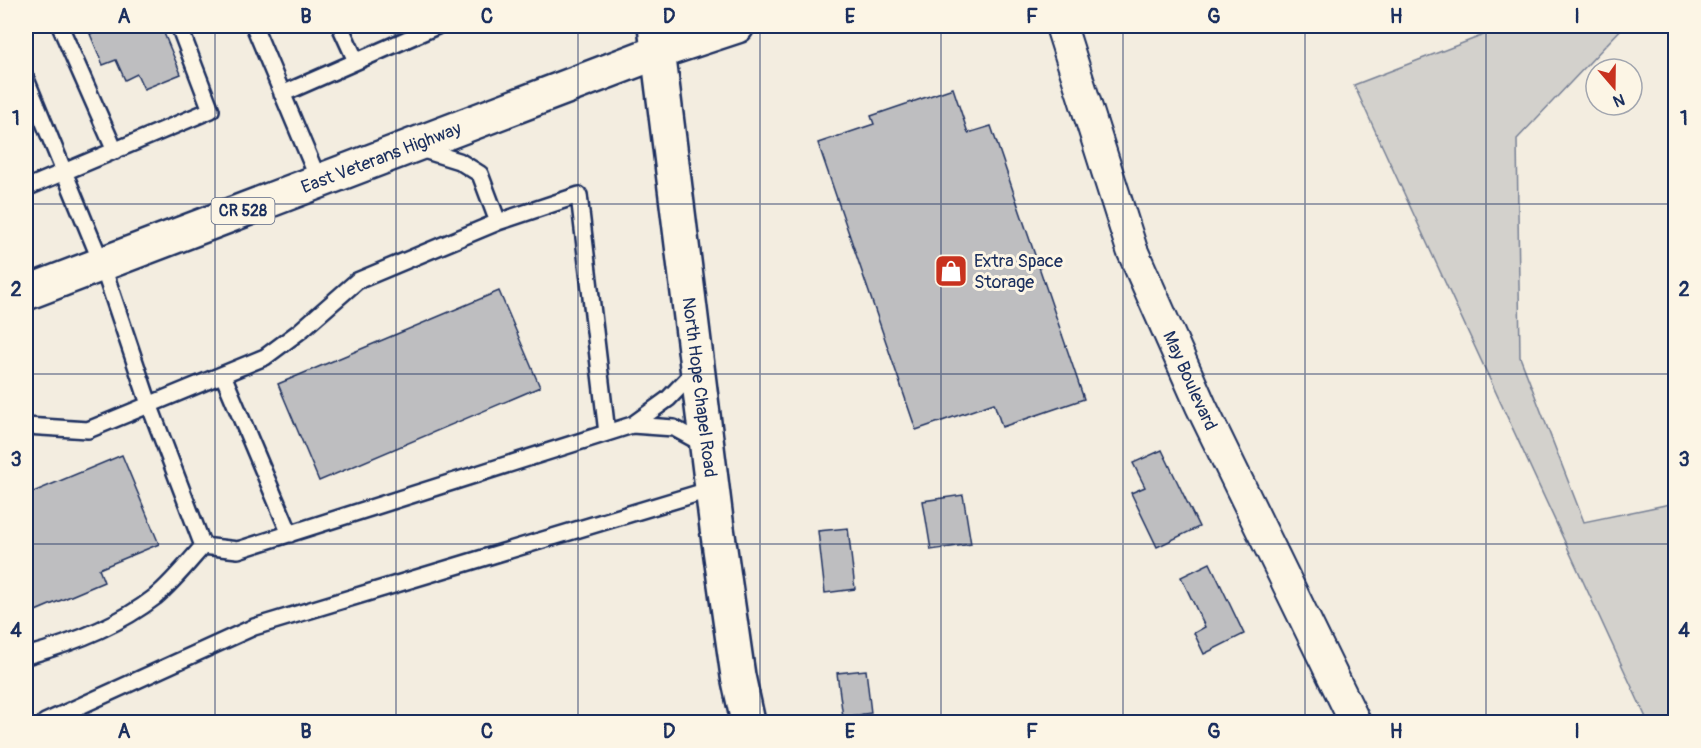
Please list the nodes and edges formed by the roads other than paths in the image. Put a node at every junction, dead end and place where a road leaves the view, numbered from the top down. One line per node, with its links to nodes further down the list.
1 (60, 26): 13 (lane)
2 (179, 26): 13 (lane)
3 (254, 26): 11 (lane)
4 (340, 26): 9 (lane)
5 (437, 26): 9 (lane)
6 (737, 26): 8 (main road, East Veterans Highway / CR 528)
7 (1061, 26): 33 (street, May Boulevard)
8 (656, 39): 12 (main road, East Veterans Highway / CR 528); 20 (main road, North Hope Chapel Road)
9 (356, 62): 11 (lane)
10 (26, 79): 14 (lane)
11 (282, 94): 15 (lane)
12 (411, 147): 15 (main road, East Veterans Highway / CR 528); 17 (lane)
13 (115, 151): 14 (lane)
14 (64, 173): 16 (lane); 18 (lane)
15 (319, 181): 18 (main road, East Veterans Highway / CR 528)
16 (26, 188)
17 (498, 222): 21 (lane); 25 (lane)
18 (102, 264): 19 (main road, East Veterans Highway / CR 528); 22 (lane)
19 (26, 293)
20 (697, 369): 23 (lane); 26 (main road, North Hope Chapel Road)
21 (223, 375): 22 (lane); 28 (lane)
22 (149, 404): 24 (lane); 29 (lane)
23 (632, 425): 25 (lane); 26 (lane)
24 (26, 426)
25 (607, 433): 28 (lane)
26 (707, 446): 27 (main road, North Hope Chapel Road)
27 (712, 489): 31 (lane); 32 (main road, North Hope Chapel Road)
28 (290, 534): 29 (lane)
29 (203, 546): 30 (lane)
30 (26, 657)
31 (45, 723)
32 (748, 723)
33 (1355, 723)

